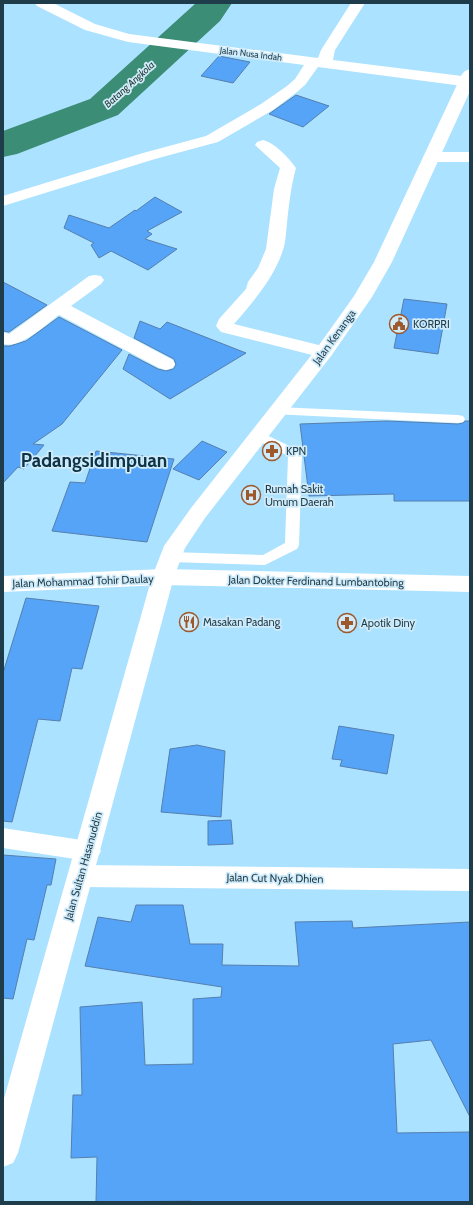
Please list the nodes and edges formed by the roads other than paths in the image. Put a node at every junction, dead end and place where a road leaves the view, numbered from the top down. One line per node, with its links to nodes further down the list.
1 (42, 3): 3 (street, Jalan Nusa Indah)
2 (358, 3): 3 (street)
3 (319, 63): 4 (street, Jalan Nusa Indah); 8 (street)
4 (469, 79): 6 (street, Jalan Kenanga)
5 (263, 145): 12 (street)
6 (431, 157): 7 (street); 12 (street, Jalan Kenanga)
7 (470, 157)
8 (3, 201)
9 (95, 280): 10 (street)
10 (58, 308): 11 (street); 13 (street)
11 (3, 338)
12 (324, 352): 14 (street, Jalan Kenanga)
13 (166, 364)
14 (277, 411): 15 (lane); 16 (street, Jalan Kenanga)
15 (458, 419)
16 (258, 435): 17 (street, Jalan Kenanga); 17 (lane)
17 (167, 567): 18 (street, Jalan Mohammad Tohir Daulay); 19 (street, Jalan Dokter Ferdinand Lumbantobing); 21 (street, Jalan Sultan Hasanuddin)
18 (3, 584)
19 (470, 584)
20 (3, 838): 21 (street)
21 (88, 851): 22 (street, Jalan Sultan Hasanuddin)
22 (81, 876): 23 (street, Jalan Cut Nyak Dhien); 24 (street, Jalan Sultan Hasanuddin)
23 (470, 880)
24 (3, 1153)

